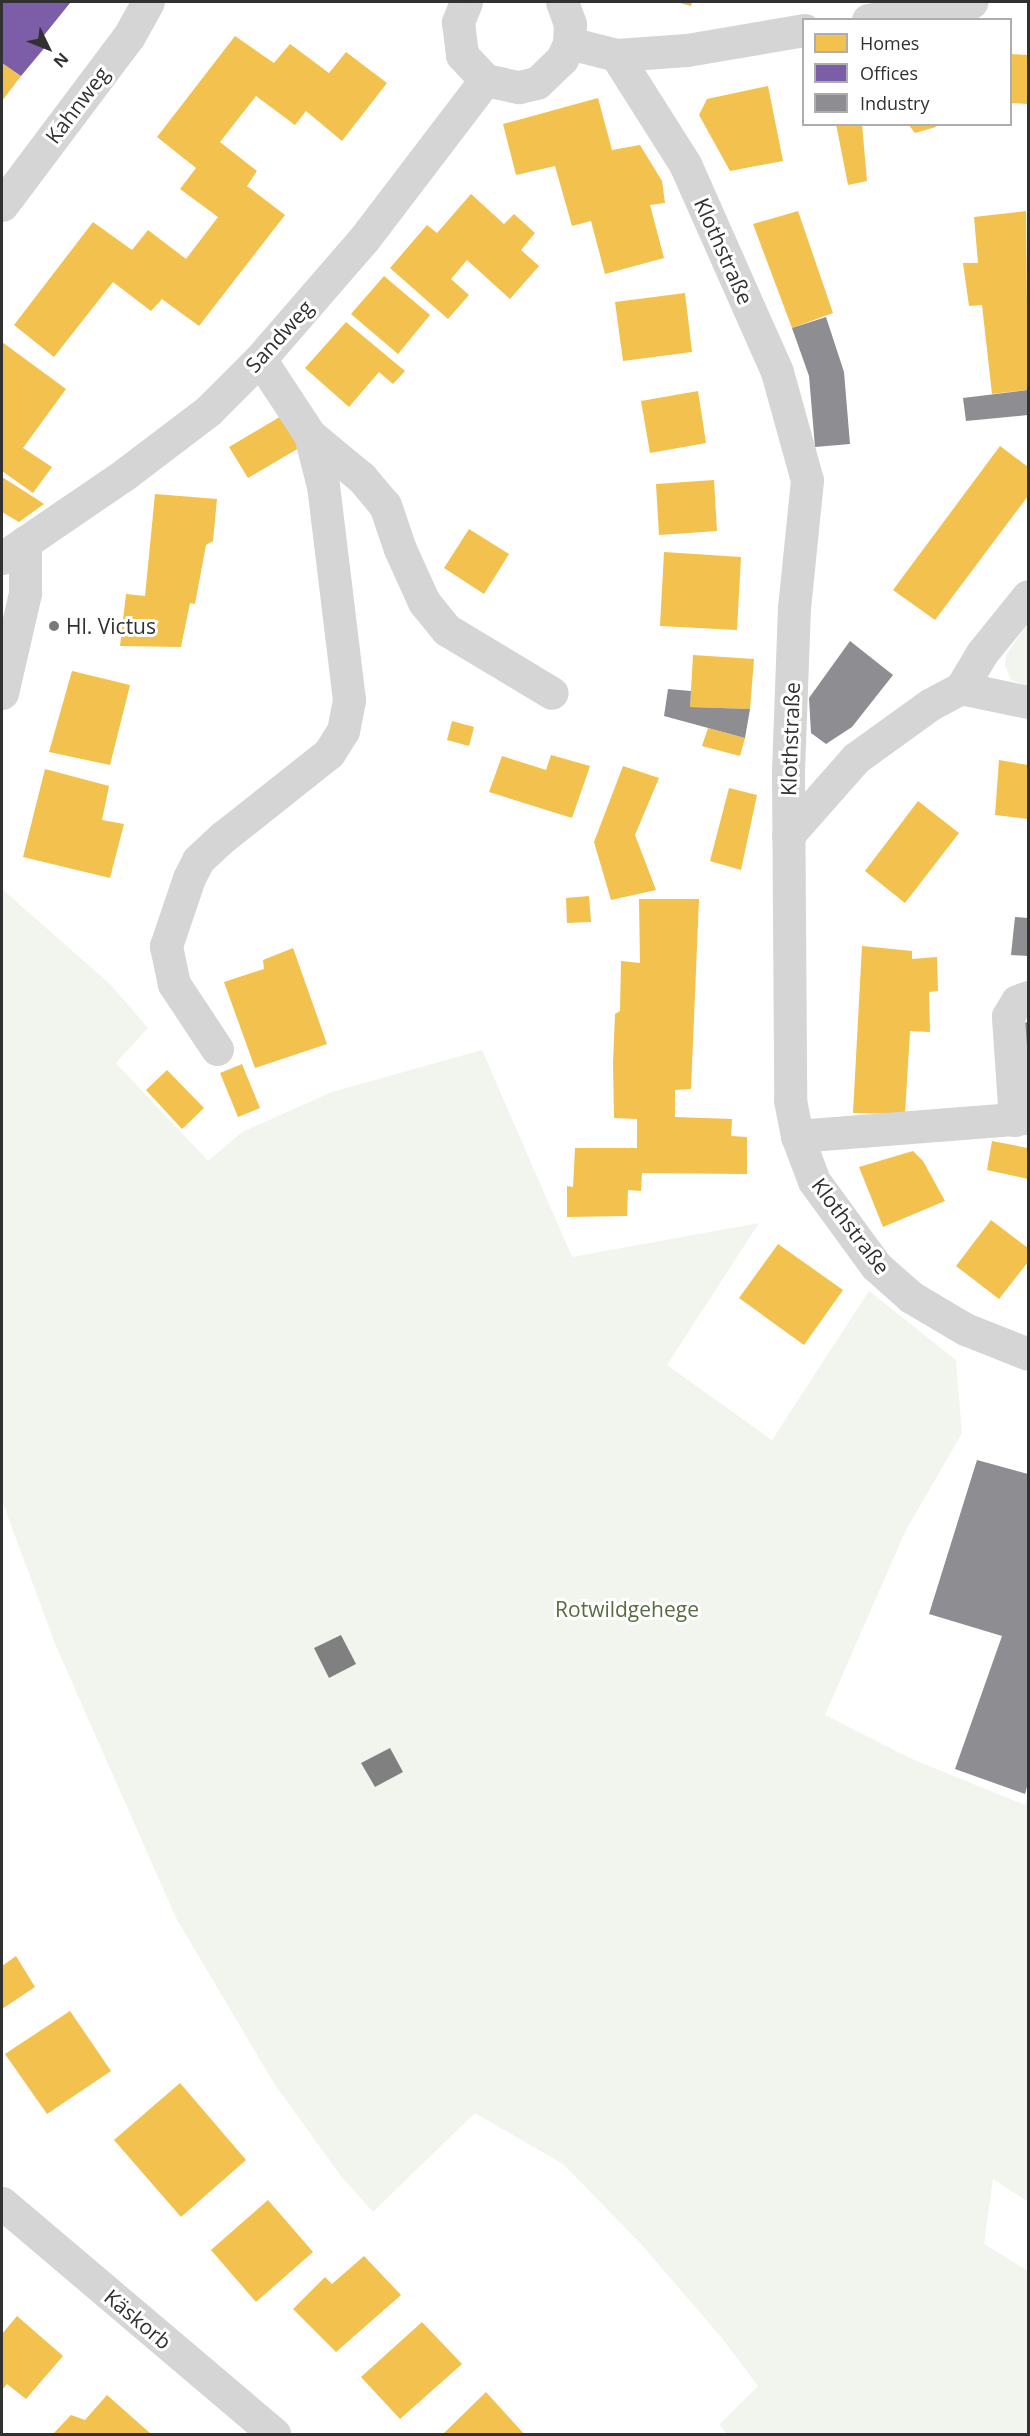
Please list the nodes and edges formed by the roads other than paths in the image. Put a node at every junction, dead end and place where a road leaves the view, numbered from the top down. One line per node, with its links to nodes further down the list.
1 (148, 2): 10 (street, Kahnweg)
2 (562, 2): 7 (street)
3 (971, 2): 5 (street)
4 (461, 3): 9 (street)
5 (879, 18)
6 (802, 30): 8 (street)
7 (569, 43): 8 (street); 9 (street)
8 (616, 55): 19 (street, Klothstraße)
9 (485, 80): 11 (street, Sandweg)
10 (2, 205)
11 (260, 359): 12 (street); 13 (street, Sandweg)
12 (310, 435): 17 (street); 21 (street)
13 (13, 550): 16 (street)
14 (1029, 596): 15 (street)
15 (961, 688): 18 (street); 19 (street)
16 (2, 693)
17 (552, 693)
18 (1029, 702)
19 (788, 835): 23 (street, Klothstraße)
20 (1029, 997): 22 (street)
21 (217, 1049)
22 (1022, 1119): 23 (street)
23 (797, 1136): 24 (street, Klothstraße)
24 (1029, 1354)
25 (2, 2203): 26 (street, Käskorb)
26 (274, 2434)

